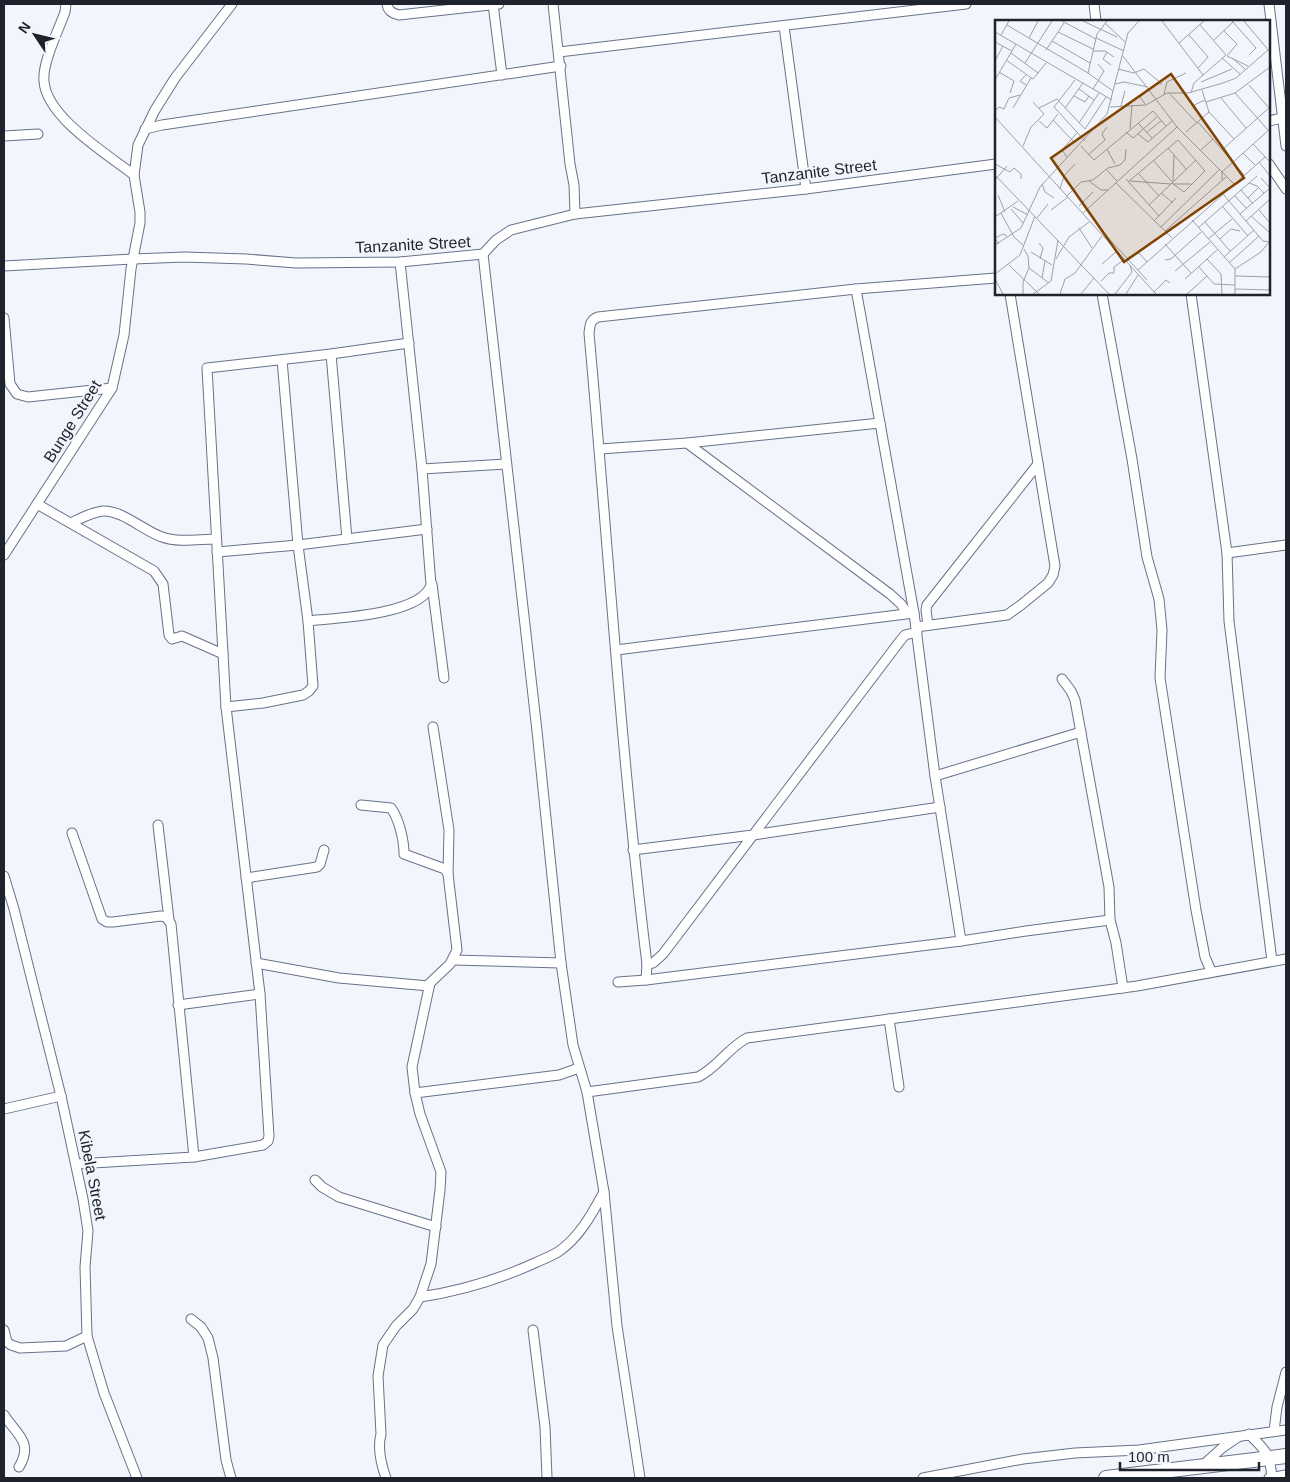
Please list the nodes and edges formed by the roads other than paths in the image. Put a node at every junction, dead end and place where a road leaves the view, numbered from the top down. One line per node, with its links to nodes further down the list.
1 (66, 4): 24 (street)
2 (232, 4): 18 (street)
3 (386, 4): 4 (street)
4 (493, 4): 5 (street); 15 (street)
5 (499, 4)
6 (553, 4): 13 (street)
7 (966, 4): 10 (street)
8 (1094, 4): 11 (street)
9 (1269, 4): 16 (street)
10 (928, 6): 12 (street)
11 (1096, 20)
12 (784, 26): 13 (street); 25 (street)
13 (559, 52): 14 (street)
14 (561, 66): 15 (street); 27 (street)
15 (502, 75): 18 (street)
16 (1282, 118): 17 (street); 21 (street)
17 (1270, 121)
18 (145, 129): 24 (street)
19 (38, 134): 20 (street)
20 (4, 136)
21 (1286, 146)
22 (995, 164): 25 (street, Tanzanite Street)
23 (1270, 165): 26 (street)
24 (134, 175): 29 (street)
25 (806, 188): 27 (street, Tanzanite Street)
26 (1286, 189)
27 (575, 214): 28 (street, Tanzanite Street)
28 (483, 254): 30 (street, Tanzanite Street); 45 (street)
29 (132, 259): 30 (street, Tanzanite Street); 31 (street, Tanzanite Street); 41 (street, Bunge Street)
30 (400, 262): 38 (street)
31 (4, 266)
32 (995, 278): 33 (street)
33 (856, 290): 42 (street); 44 (street)
34 (1010, 295): 46 (street)
35 (1102, 295): 90 (street)
36 (1191, 295): 56 (street)
37 (4, 318): 41 (street)
38 (409, 343): 39 (street); 47 (street)
39 (330, 354): 40 (street); 52 (street)
40 (282, 360): 51 (street); 53 (street)
41 (112, 388): 48 (street, Bunge Street)
42 (880, 423): 43 (street); 59 (street)
43 (687, 443): 44 (street); 59 (street)
44 (600, 449): 63 (street)
45 (506, 464): 47 (street); 88 (street)
46 (1038, 464): 61 (street); 61 (street)
47 (422, 469): 50 (street)
48 (37, 504): 49 (street); 57 (street, Bunge Street)
49 (71, 523): 51 (street); 64 (street)
50 (427, 529): 52 (street); 58 (street)
51 (216, 539): 55 (street)
52 (347, 539): 53 (street)
53 (298, 545): 55 (street); 60 (street)
54 (1286, 545): 56 (street)
55 (217, 552): 64 (street)
56 (1227, 553): 86 (street)
57 (4, 555)
58 (431, 578): 60 (street); 65 (street)
59 (910, 613): 62 (street); 63 (street)
60 (308, 620): 67 (street)
61 (928, 626): 62 (street)
62 (916, 629): 70 (street); 75 (street)
63 (616, 650): 77 (street)
64 (223, 654): 67 (street)
65 (444, 678)
66 (1062, 679): 69 (street)
67 (226, 707): 80 (street)
68 (433, 727): 78 (street)
69 (1081, 732): 70 (street); 82 (street)
70 (935, 776): 72 (street)
71 (361, 805): 78 (street)
72 (940, 807): 75 (street); 83 (street)
73 (158, 825): 81 (street)
74 (72, 833): 81 (street)
75 (753, 836): 77 (street); 89 (street)
76 (324, 850): 80 (street)
77 (633, 850): 89 (street)
78 (448, 874): 85 (street)
79 (4, 876): 102 (street, Kibela Street)
80 (246, 878): 87 (street)
81 (169, 920): 96 (street)
82 (1110, 920): 83 (street); 94 (street)
83 (962, 941): 91 (street)
84 (1286, 958): 86 (street)
85 (453, 960): 88 (street); 93 (street)
86 (1272, 960): 90 (street)
87 (256, 963): 93 (street); 95 (street)
88 (562, 963): 98 (street)
89 (647, 964): 91 (street)
90 (1211, 971): 94 (street)
91 (646, 980): 92 (street)
92 (618, 982)
93 (429, 986): 101 (street)
94 (1123, 988): 97 (street)
95 (260, 994): 96 (street); 104 (street)
96 (178, 1005): 104 (street)
97 (889, 1019): 99 (street); 100 (street)
98 (579, 1068): 100 (street); 101 (street)
99 (899, 1087)
100 (588, 1092): 107 (street)
101 (415, 1093): 108 (street)
102 (61, 1096): 103 (street); 105 (street, Kibela Street)
103 (4, 1109)
104 (194, 1157): 105 (street)
105 (76, 1164): 113 (street, Kibela Street)
106 (314, 1180): 108 (street)
107 (604, 1192): 109 (street); 129 (street)
108 (436, 1227): 109 (street)
109 (420, 1297): 127 (street)
110 (191, 1319): 126 (street)
111 (4, 1330): 113 (street)
112 (533, 1330): 128 (street)
113 (87, 1336): 125 (street, Kibela Street)
114 (1286, 1372): 117 (street)
115 (4, 1415): 121 (street)
116 (1286, 1430): 117 (street)
117 (1274, 1431): 118 (street)
118 (1246, 1434): 120 (street); 122 (street); 130 (street)
119 (1286, 1456): 120 (highway)
120 (1270, 1459): 122 (highway); 132 (street)
121 (18, 1467)
122 (1201, 1467): 123 (highway)
123 (1159, 1475): 131 (highway)
124 (1286, 1475): 132 (street)
125 (137, 1478)
126 (231, 1478)
127 (386, 1478)
128 (547, 1478)
129 (640, 1478)
130 (923, 1478)
131 (1106, 1478)
132 (1271, 1478)

